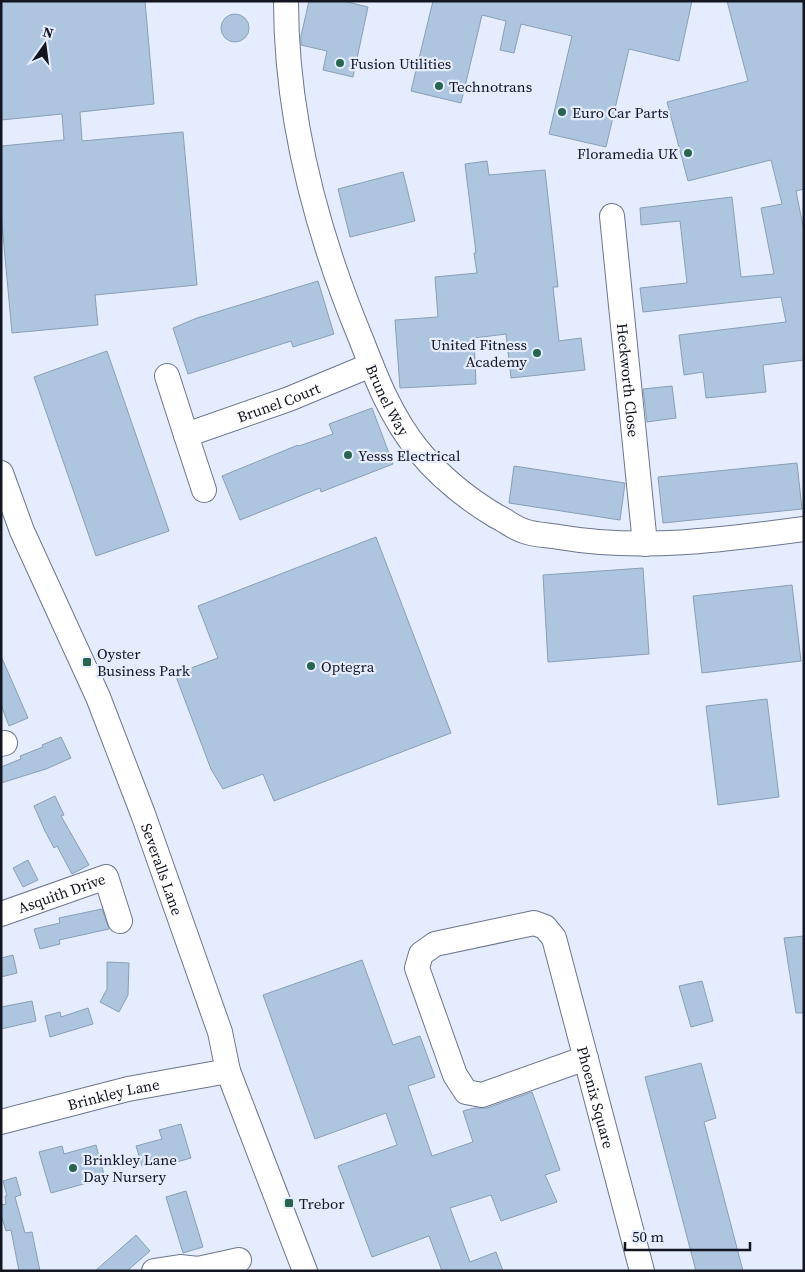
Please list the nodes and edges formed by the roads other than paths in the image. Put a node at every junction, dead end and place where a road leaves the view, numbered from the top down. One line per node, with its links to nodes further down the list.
1 (286, 1): 3 (street, Brunel Way)
2 (612, 216): 9 (street, Heckworth Close)
3 (371, 365): 5 (street, Brunel Court); 9 (street, Brunel Way)
4 (167, 376): 5 (street)
5 (186, 435): 7 (street)
6 (1, 473): 13 (street, Severalls Lane)
7 (204, 490)
8 (804, 529): 9 (street, Brunel Way)
9 (645, 544)
10 (1, 914): 11 (street, Asquith Drive)
11 (120, 920)
12 (586, 1058): 12 (street, Phoenix Square); 18 (street, Phoenix Square)
13 (228, 1071): 14 (street, Brinkley Lane); 17 (street, Severalls Lane)
14 (1, 1122)
15 (239, 1260): 16 (street)
16 (154, 1271)
17 (305, 1271)
18 (642, 1271)

